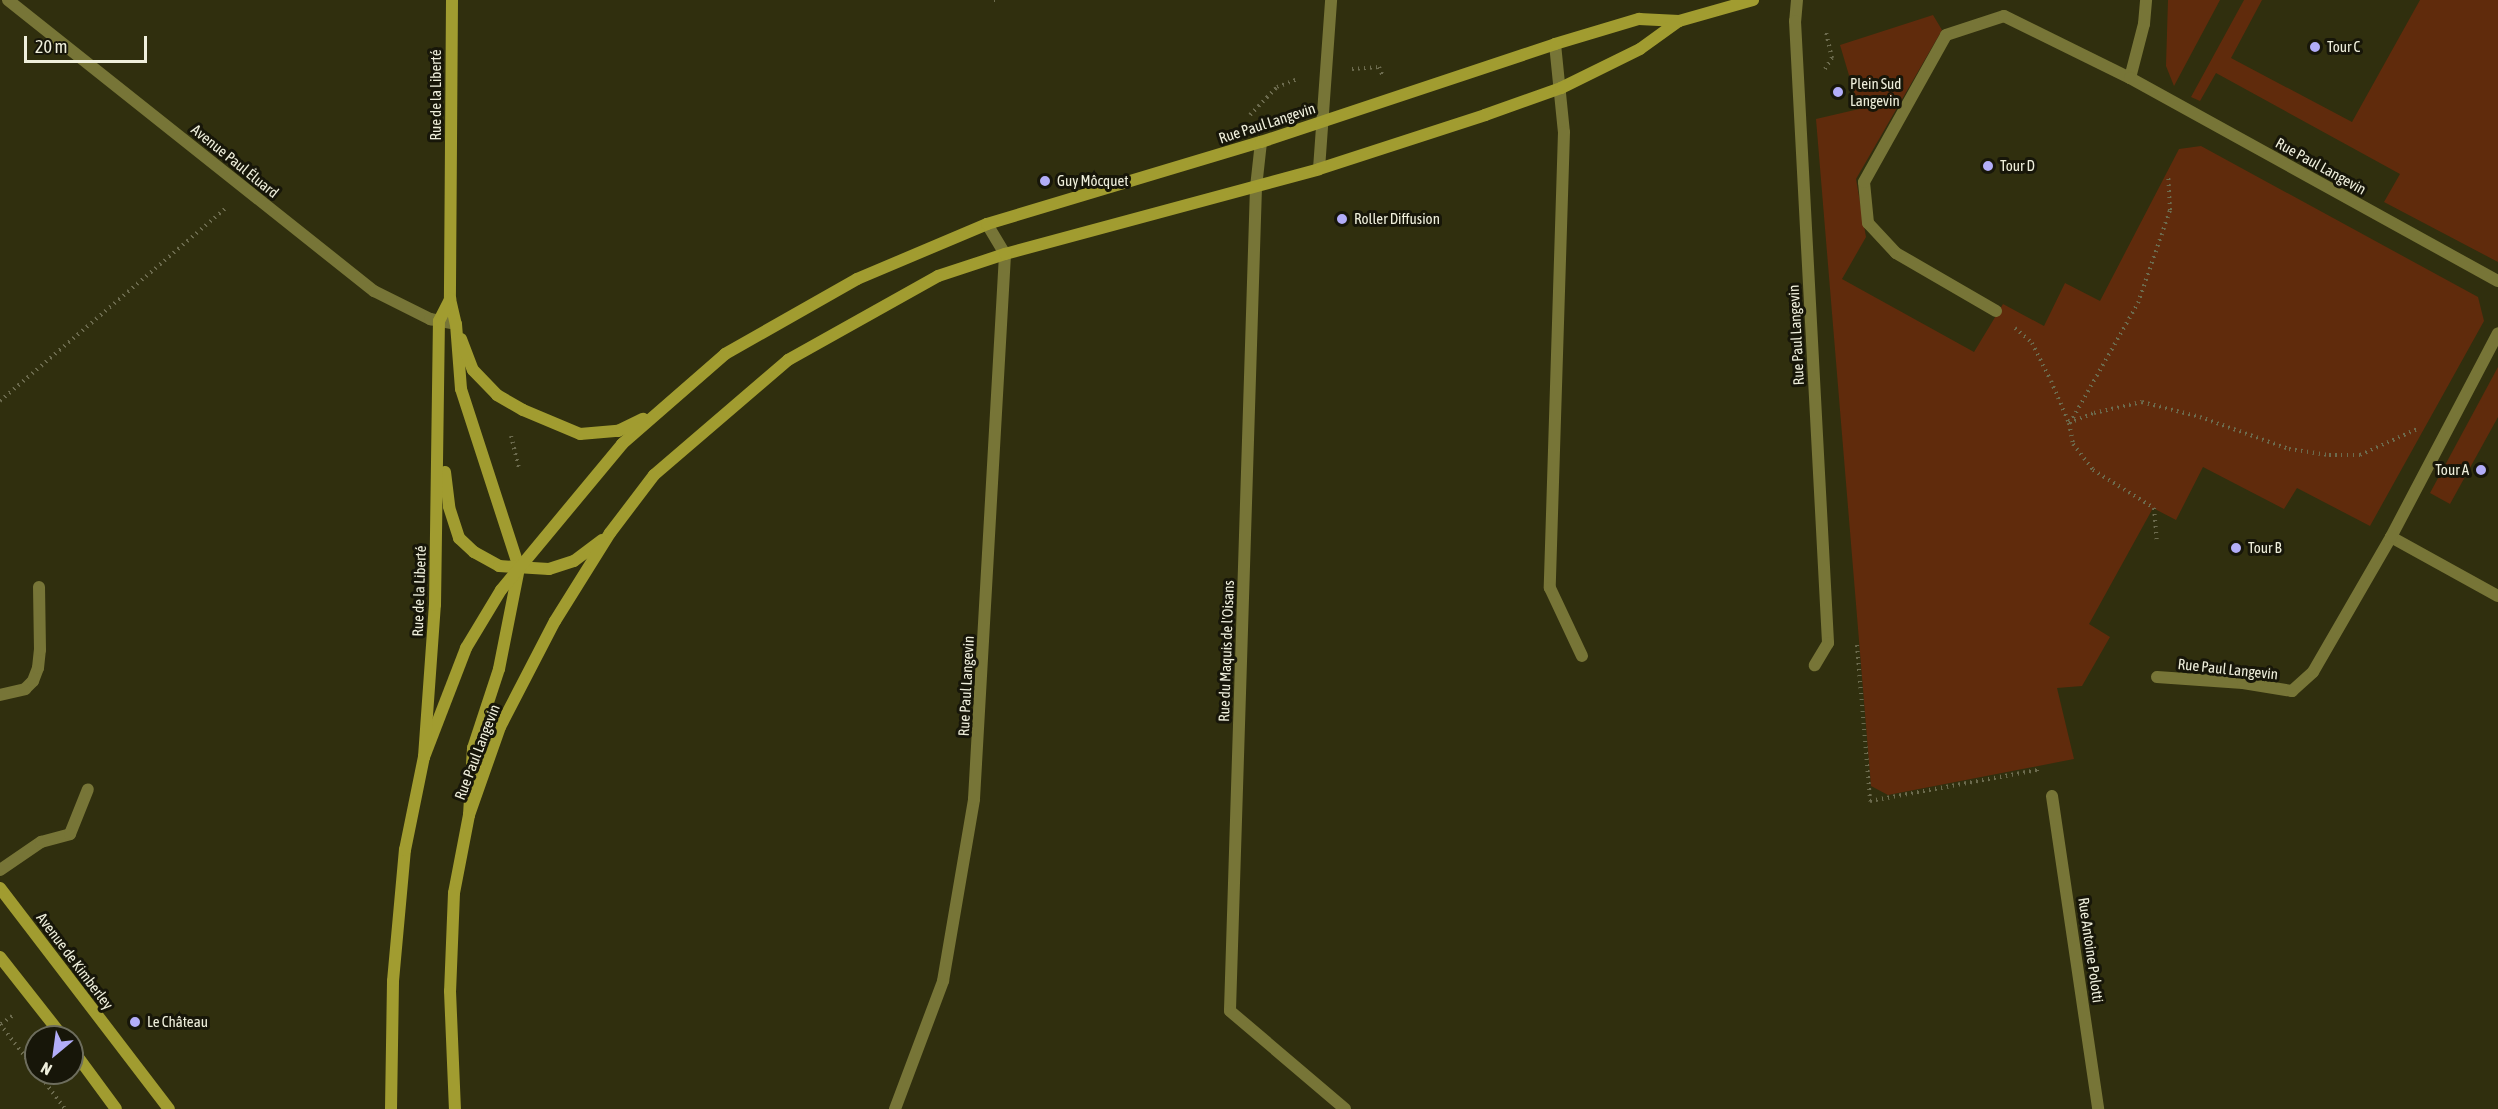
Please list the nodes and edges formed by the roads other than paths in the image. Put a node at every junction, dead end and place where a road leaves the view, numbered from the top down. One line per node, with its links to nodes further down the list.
1 (8, 0): 20 (street, Avenue Paul Éluard)
2 (452, 0): 18 (street, Rue de la Liberté)
3 (1331, 0): 11 (street)
4 (1754, 0): 7 (street, Rue Paul Langevin)
5 (1797, 0): 31 (street, Rue Paul Langevin)
6 (2146, 0): 9 (street)
7 (1679, 21): 8 (street, Rue Paul Langevin); 10 (street, Rue Paul Langevin)
8 (1555, 44): 10 (street); 11 (street, Rue Paul Langevin)
9 (2130, 78): 17 (street, Rue Paul Langevin); 19 (street, Rue Paul Langevin)
10 (1561, 88): 13 (street, Rue Paul Langevin); 30 (street)
11 (1320, 121): 12 (street, Rue Paul Langevin); 13 (street)
12 (1261, 142): 14 (street, Rue du Maquis de l'Oisans); 15 (street, Rue Paul Langevin)
13 (1318, 169): 14 (street, Rue Paul Langevin)
14 (1256, 187): 16 (street, Rue Paul Langevin); 48 (street, Rue du Maquis de l'Oisans)
15 (987, 224): 16 (street); 23 (street, Rue Paul Langevin)
16 (1005, 254): 25 (street, Rue Paul Langevin); 47 (street, Rue Paul Langevin)
17 (2498, 281)
18 (450, 299): 20 (street, Rue de la Liberté); 21 (street, Rue de la Liberté)
19 (1996, 310)
20 (439, 321): 21 (street, Avenue Paul Éluard); 24 (street, Rue de la Liberté)
21 (456, 324): 23 (street, Rue de la Liberté); 27 (street, Rue de la Liberté)
22 (2498, 333): 26 (street, Rue Paul Langevin)
23 (658, 412): 27 (street, Rue Paul Langevin)
24 (439, 426): 27 (street, Rue de la Liberté); 34 (street, Rue de la Liberté)
25 (610, 533): 27 (street, Rue de la Liberté); 37 (street, Rue Paul Langevin)
26 (2391, 537): 29 (street); 32 (street, Rue Paul Langevin)
27 (519, 568): 34 (street, Rue Paul Langevin); 37 (street, Rue de la Liberté)
28 (39, 586): 33 (street)
29 (2498, 596)
30 (1582, 656)
31 (1815, 666)
32 (2157, 677)
33 (0, 695)
34 (424, 757): 45 (street)
35 (88, 789): 38 (street)
36 (2052, 796): 49 (street, Rue Antoine Polotti)
37 (469, 815): 46 (street)
38 (0, 870)
39 (0, 888): 44 (street, Avenue de Kimberley)
40 (0, 957): 41 (street)
41 (54, 1025)
42 (84, 1065): 43 (street)
43 (116, 1109)
44 (169, 1109)
45 (391, 1109)
46 (455, 1109)
47 (896, 1109)
48 (1346, 1109)
49 (2098, 1109)

